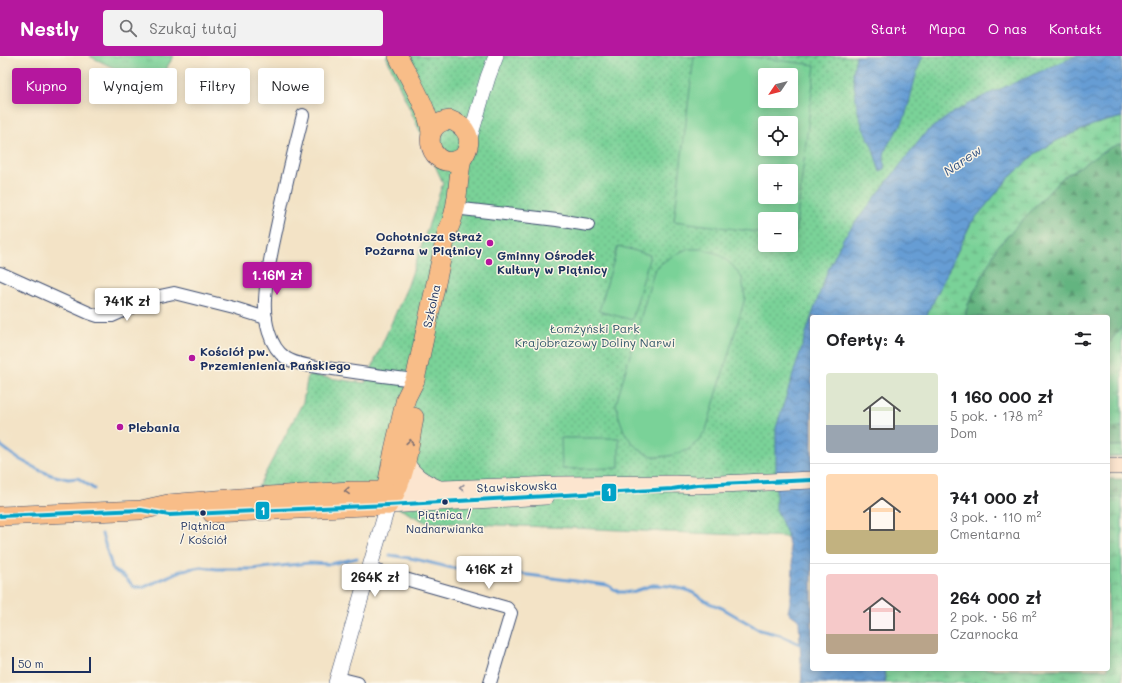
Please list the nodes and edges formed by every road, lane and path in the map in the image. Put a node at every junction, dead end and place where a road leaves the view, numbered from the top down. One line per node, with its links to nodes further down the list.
1 (398, 56): 6 (main road)
2 (403, 56): 6 (main road)
3 (496, 56): 4 (street)
4 (488, 77): 6 (street); 7 (street)
5 (303, 115): 13 (street)
6 (444, 125): 7 (main road); 8 (main road)
7 (470, 137): 8 (main road)
8 (454, 160): 9 (main road, Szkolna); 11 (main road, Szkolna)
9 (454, 208): 10 (street); 11 (main road, Szkolna)
10 (588, 226)
11 (447, 232): 14 (main road, Szkolna)
12 (0, 273): 13 (street)
13 (266, 318): 14 (street)
14 (415, 380): 15 (main road, one-way to 14); 21 (main road)
15 (406, 463): 20 (main road); 21 (main road)
16 (1110, 466): 17 (main road)
17 (1122, 466)
18 (810, 480): 19 (main road)
19 (697, 485): 20 (main road, Stawiskowska, one-way to 20); 21 (main road, Stawiskowska)
20 (439, 489): 21 (main road, Stawiskowska)
21 (390, 496): 22 (main road, Stawiskowska); 23 (street)
22 (0, 516)
23 (370, 569): 24 (street); 26 (street)
24 (337, 680): 25 (street)
25 (358, 683)
26 (490, 683)

